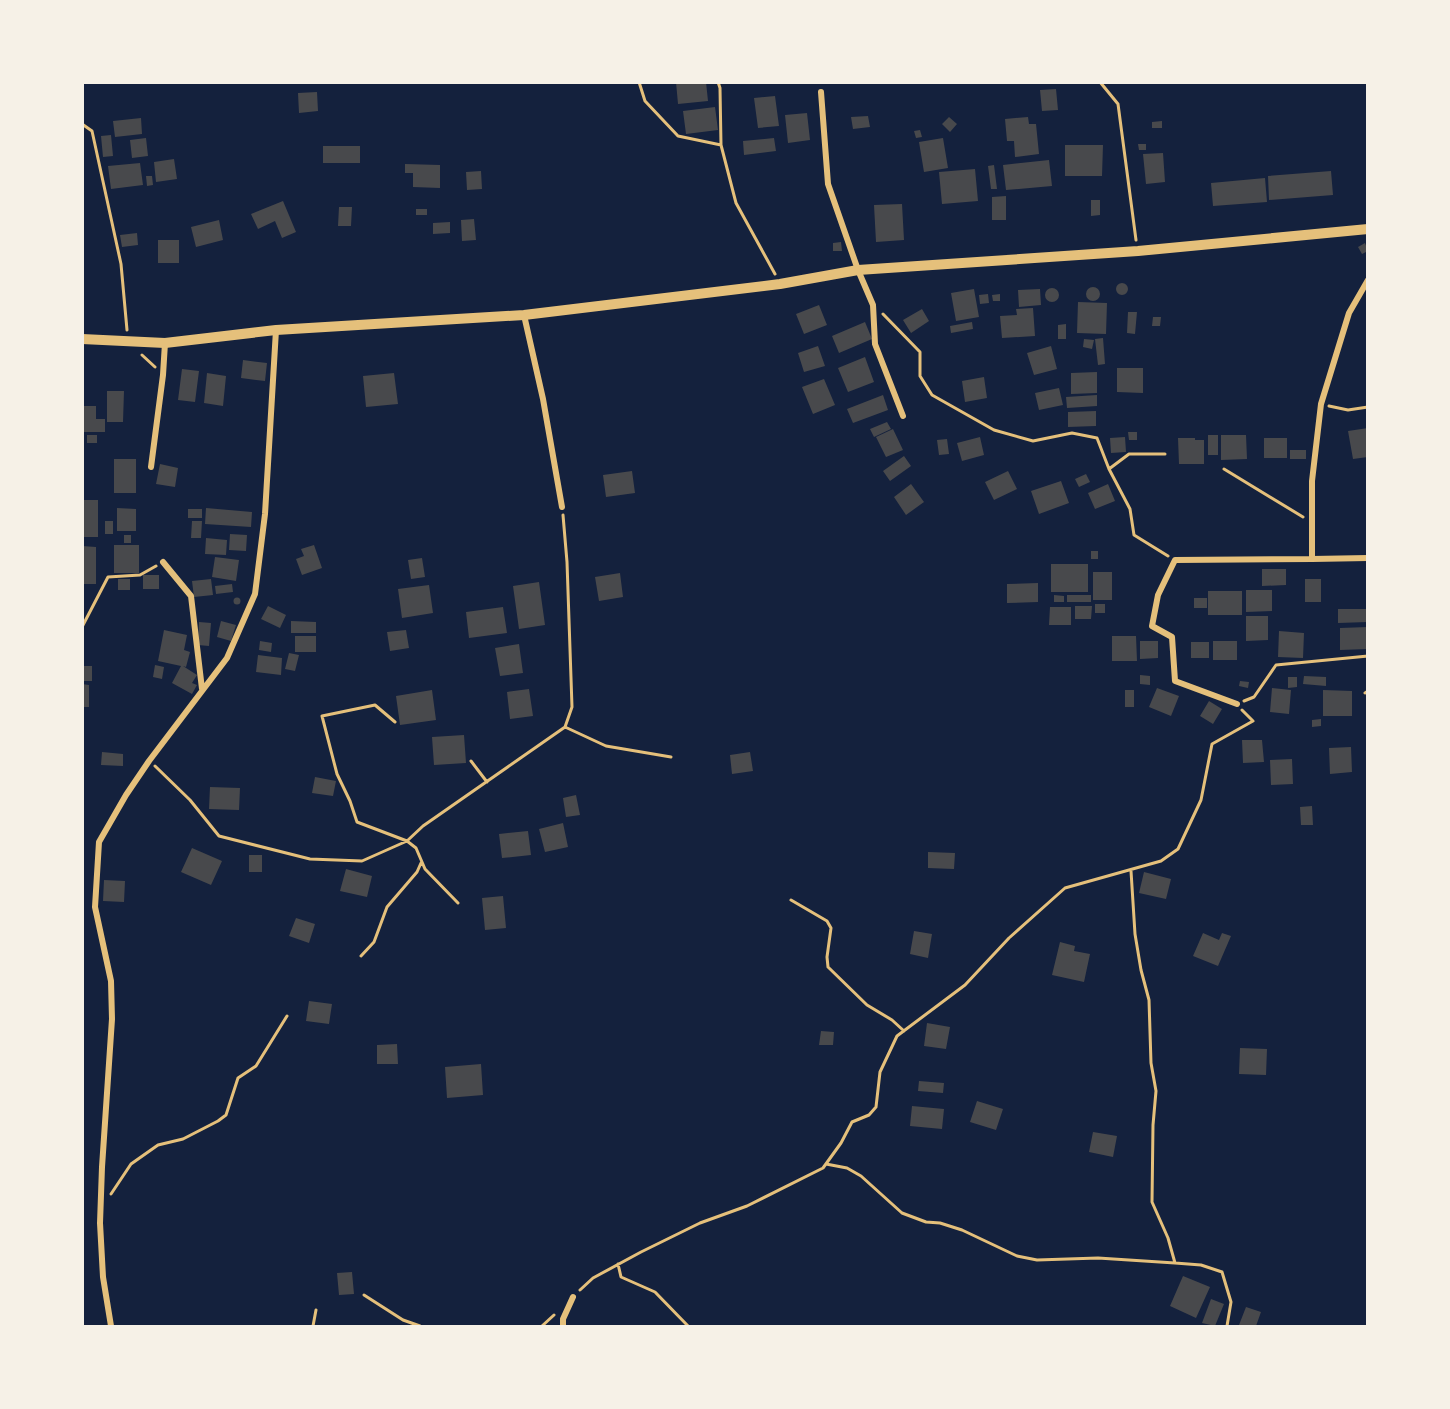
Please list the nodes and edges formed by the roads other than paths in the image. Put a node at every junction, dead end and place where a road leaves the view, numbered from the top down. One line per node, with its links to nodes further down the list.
1 (821, 92): 3 (street)
2 (1368, 229): 3 (main road)
3 (858, 270): 5 (main road); 9 (street)
4 (1368, 280): 13 (street)
5 (524, 315): 6 (main road); 11 (street)
6 (276, 330): 8 (main road); 15 (street)
7 (82, 339): 8 (main road)
8 (165, 343): 10 (street)
9 (903, 416)
10 (151, 467)
11 (562, 507)
12 (1368, 558): 13 (street)
13 (1312, 559): 16 (street)
14 (162, 562): 15 (street)
15 (202, 689): 18 (street)
16 (1237, 704)
17 (573, 1298): 19 (street)
18 (111, 1326)
19 (563, 1326)

